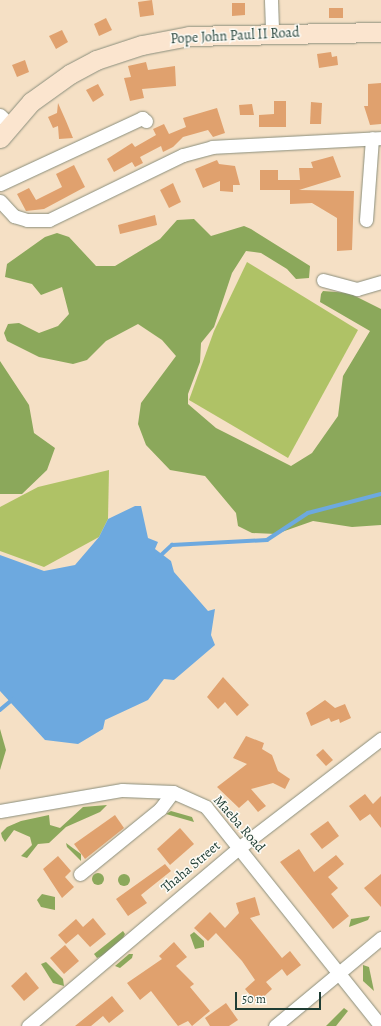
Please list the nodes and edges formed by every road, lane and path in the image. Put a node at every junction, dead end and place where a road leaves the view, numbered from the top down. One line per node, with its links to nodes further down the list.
1 (271, 0): 3 (street)
2 (381, 32): 3 (main road, Pope John Paul II Road)
3 (272, 33): 5 (main road, Pope John Paul II Road)
4 (146, 121): 7 (street)
5 (3, 126)
6 (377, 138): 8 (street); 9 (street)
7 (0, 184)
8 (0, 201)
9 (366, 220)
10 (323, 280): 11 (street)
11 (381, 282)
12 (381, 739): 15 (street, Thaha Street)
13 (173, 792): 14 (street, Maeba Road); 15 (street, Maeba Road); 16 (street)
14 (0, 811)
15 (240, 847): 18 (street, Maeba Road); 19 (street, Thaha Street)
16 (80, 874)
17 (381, 938): 18 (street)
18 (338, 974): 20 (street); 21 (street, Maeba Road)
19 (28, 1026)
20 (275, 1026)
21 (381, 1026)

